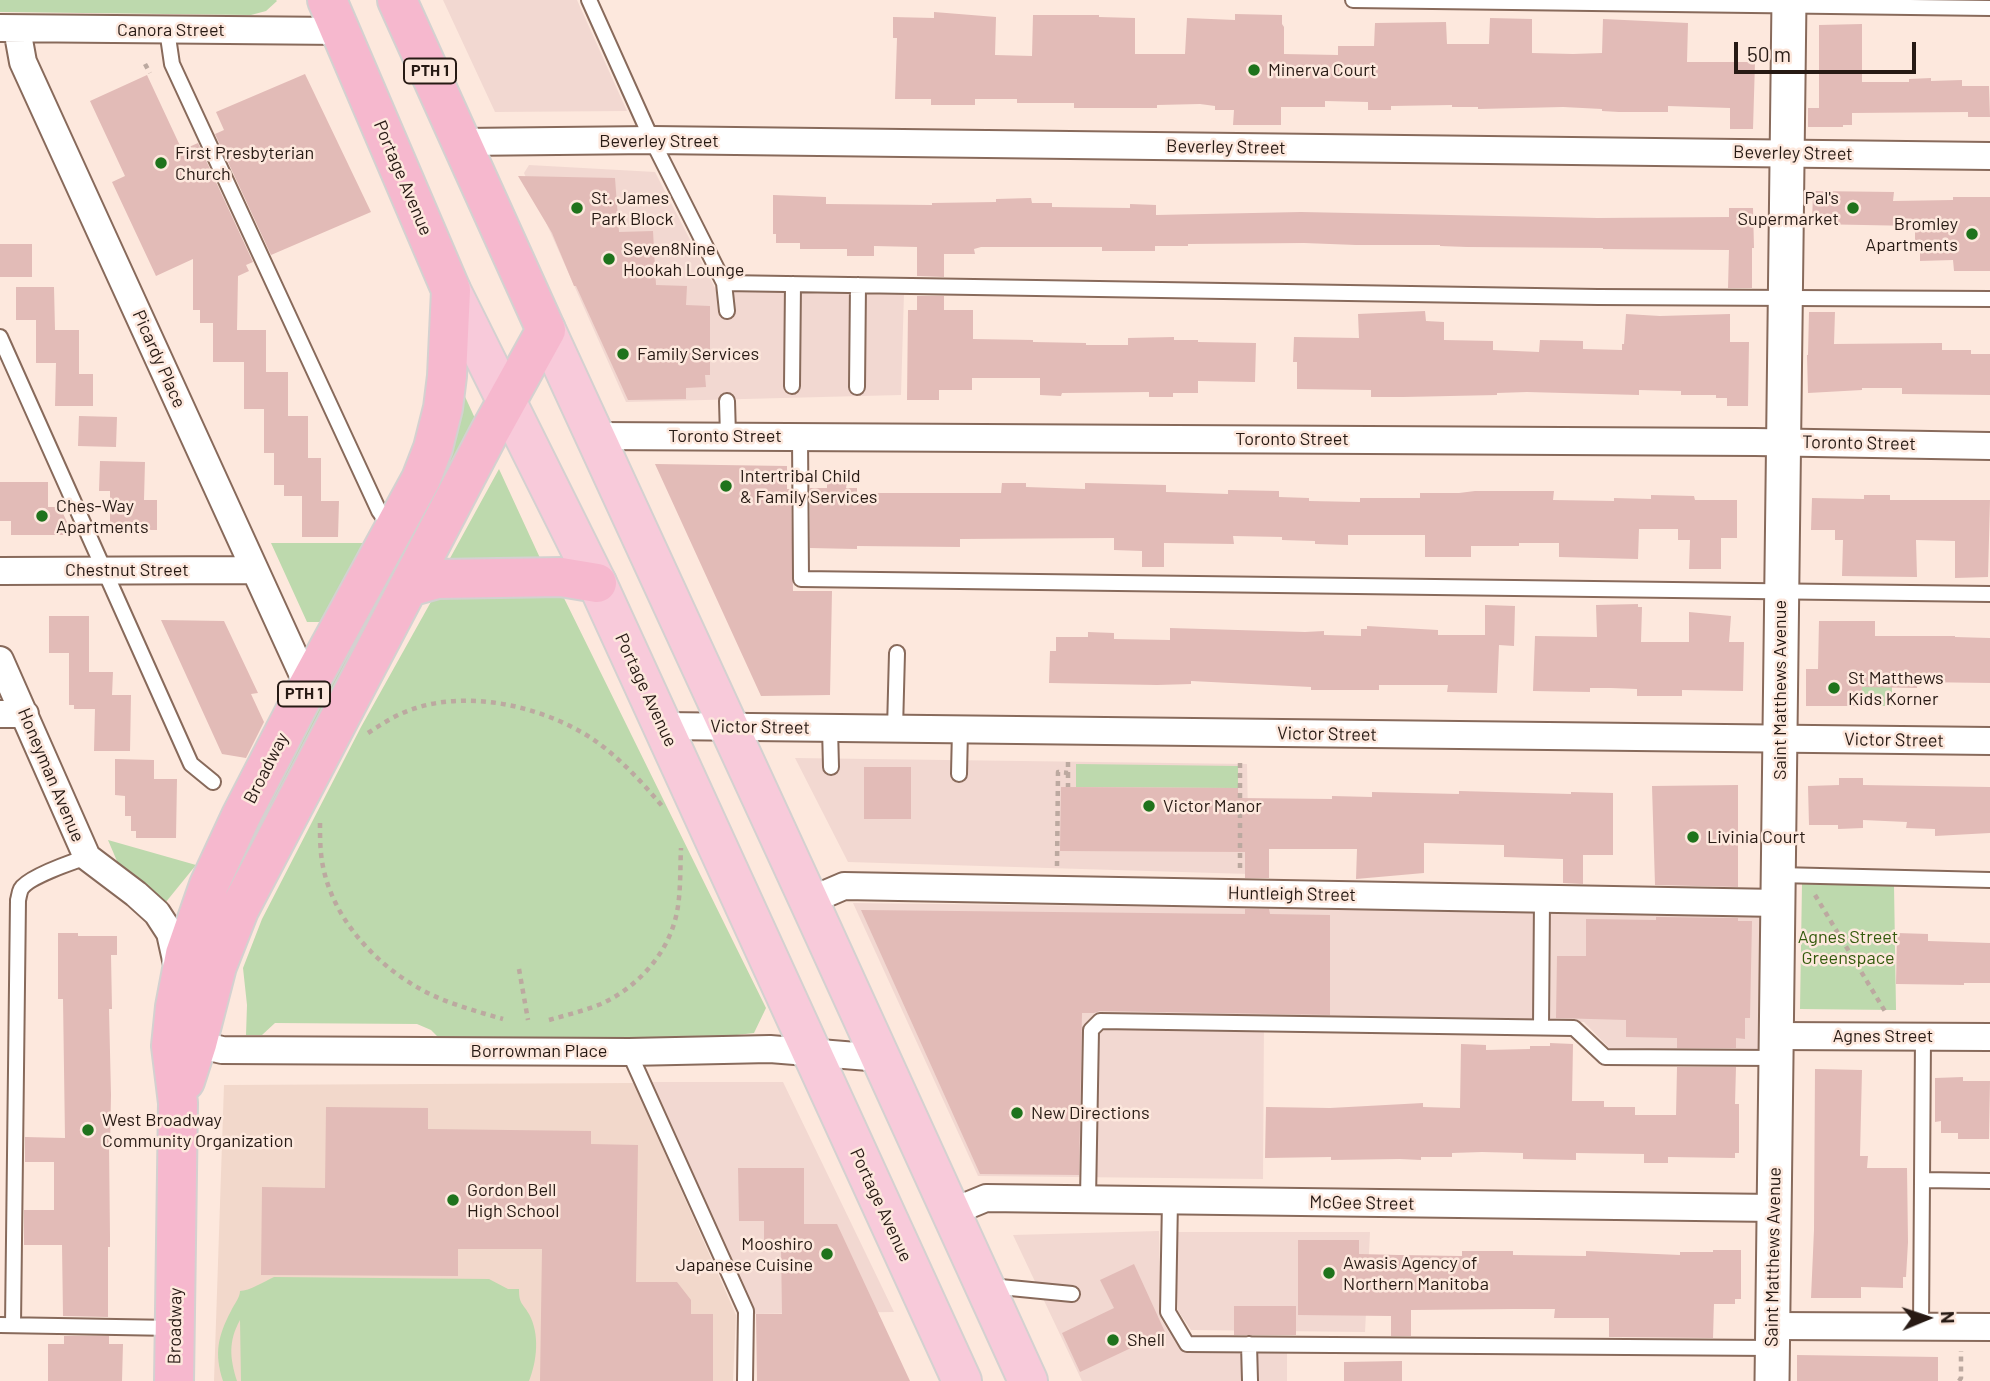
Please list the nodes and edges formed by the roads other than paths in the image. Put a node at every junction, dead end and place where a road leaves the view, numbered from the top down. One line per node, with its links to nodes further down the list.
1 (397, 0): 10 (highway, PTH 1)
2 (589, 0): 9 (lane)
3 (1353, 0): 4 (lane)
4 (1788, 3): 5 (lane); 11 (street, Saint Matthews Avenue)
5 (1990, 8)
6 (335, 16): 8 (street, Canora Street); 16 (highway, Portage Avenue / PTH 1)
7 (8, 29): 8 (street, Canora Street); 33 (street, Picardy Place)
8 (167, 30): 31 (lane)
9 (652, 140): 10 (street, Beverley Street); 11 (street, Beverley Street); 13 (lane)
10 (462, 142): 20 (highway, PTH 1)
11 (1786, 153): 12 (street, Beverley Street); 17 (street, Saint Matthews Avenue)
12 (1990, 156)
13 (724, 283): 14 (lane); 19 (lane)
14 (793, 284): 15 (lane); 22 (lane)
15 (858, 285): 17 (lane); 23 (lane)
16 (451, 290): 25 (main road, Portage Avenue); 31 (highway, Broadway / PTH 1)
17 (1784, 297): 18 (lane); 29 (street, Saint Matthews Avenue)
18 (1990, 299)
19 (727, 311)
20 (546, 330): 25 (highway, Broadway / PTH 1); 26 (main road)
21 (0, 337): 32 (lane)
22 (792, 386)
23 (857, 387)
24 (727, 401): 27 (lane)
25 (506, 402): 35 (main road, Portage Avenue); 36 (highway, Broadway / PTH 1)
26 (595, 436): 27 (street, Toronto Street); 44 (main road)
27 (728, 436): 28 (street, Toronto Street)
28 (800, 437): 29 (street, Toronto Street); 37 (lane)
29 (1782, 442): 30 (street, Toronto Street); 37 (street, Saint Matthews Avenue)
30 (1990, 446)
31 (393, 530): 41 (highway, Broadway / PTH 1)
32 (105, 569): 33 (street, Chestnut Street); 34 (street, Chestnut Street); 52 (lane)
33 (253, 570): 41 (street, Picardy Place)
34 (0, 571)
35 (597, 583): 36 (highway); 43 (main road, Portage Avenue)
36 (409, 587): 62 (highway, Broadway / PTH 1)
37 (1781, 592): 38 (lane); 48 (street, Saint Matthews Avenue)
38 (1990, 594)
39 (897, 653): 46 (lane)
40 (0, 660): 42 (street, Honeyman Avenue)
41 (308, 687): 58 (highway, Broadway / PTH 1)
42 (13, 714): 53 (street, Honeyman Avenue)
43 (663, 726): 44 (street, Victor Street); 65 (main road, Portage Avenue)
44 (729, 727): 45 (street, Victor Street); 57 (main road)
45 (830, 728): 46 (street, Victor Street); 50 (lane)
46 (895, 729): 47 (street, Victor Street)
47 (960, 730): 48 (street, Victor Street); 51 (lane)
48 (1780, 738): 49 (street, Victor Street); 55 (street, Saint Matthews Avenue)
49 (1990, 741)
50 (831, 767)
51 (959, 774)
52 (213, 782)
53 (87, 857): 58 (street, Honeyman Avenue); 76 (lane)
54 (1990, 880): 55 (lane)
55 (1787, 885): 56 (street, Huntleigh Street); 63 (street, Saint Matthews Avenue)
56 (1542, 899): 57 (street, Huntleigh Street); 59 (lane)
57 (809, 901): 66 (main road)
58 (179, 979): 67 (highway, Broadway / PTH 1)
59 (1541, 1027): 63 (lane); 70 (lane)
60 (1923, 1036): 61 (street, Agnes Street); 63 (street, Agnes Street); 68 (lane)
61 (1990, 1037)
62 (197, 1044): 64 (street, Borrowman Place); 67 (highway, Broadway / PTH 1)
63 (1776, 1047): 72 (street, Saint Matthews Avenue)
64 (629, 1052): 65 (street, Borrowman Place); 84 (lane)
65 (811, 1052): 66 (street, Borrowman Place); 85 (main road, Portage Avenue)
66 (881, 1058): 73 (main road)
67 (178, 1103): 79 (highway, Broadway / PTH 1)
68 (1924, 1180): 69 (lane); 77 (lane)
69 (1990, 1181)
70 (1088, 1199): 71 (street, McGee Street); 73 (street, McGee Street)
71 (1170, 1200): 72 (street, McGee Street); 81 (lane)
72 (1774, 1208): 80 (street, Saint Matthews Avenue)
73 (952, 1212): 74 (main road)
74 (985, 1286): 75 (lane); 86 (main road)
75 (1072, 1294)
76 (7, 1325): 79 (lane)
77 (1922, 1326): 78 (street); 80 (street)
78 (1990, 1327)
79 (175, 1328): 82 (highway); 83 (highway, Broadway / PTH 1)
80 (1772, 1337): 81 (lane); 88 (street, Saint Matthews Avenue)
81 (1249, 1344): 87 (lane)
82 (154, 1381)
83 (174, 1381)
84 (745, 1381)
85 (962, 1381)
86 (1028, 1381)
87 (1250, 1381)
88 (1772, 1381)

